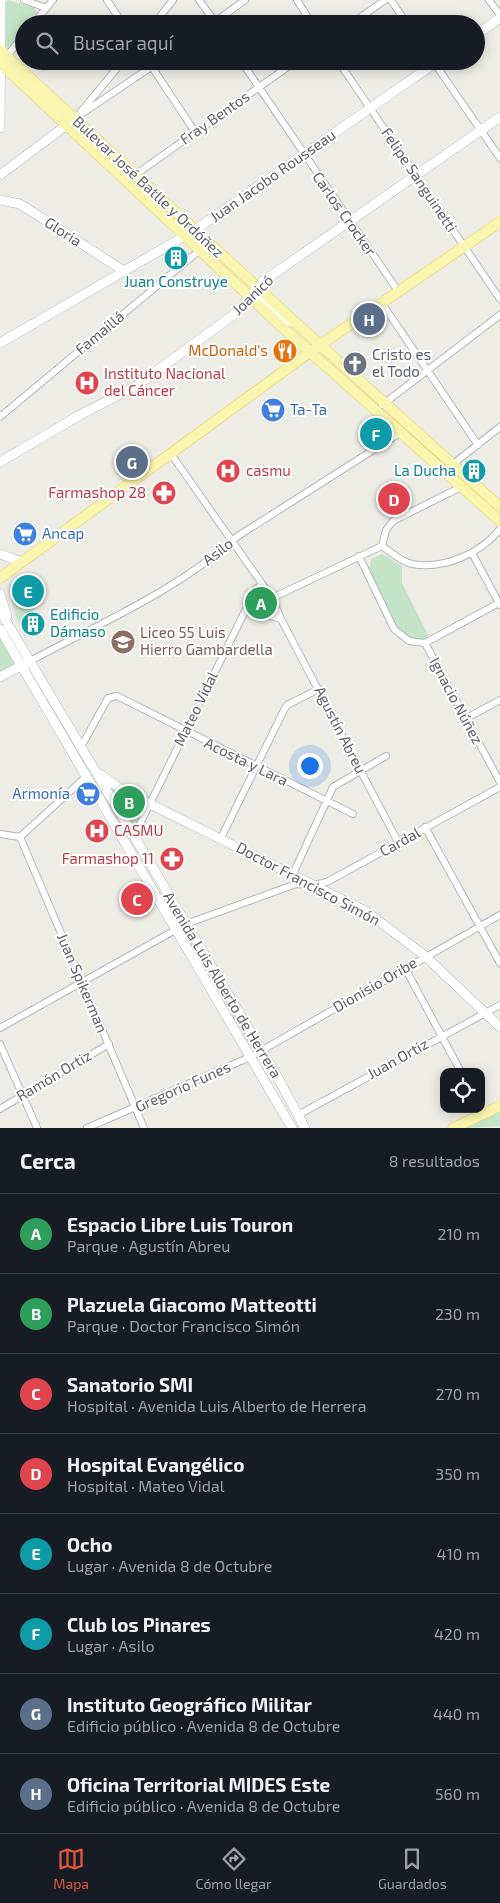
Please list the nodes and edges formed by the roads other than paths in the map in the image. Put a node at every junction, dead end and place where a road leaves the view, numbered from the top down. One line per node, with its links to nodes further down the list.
1 (1, 0): 24 (street)
2 (24, 0): 12 (street)
3 (53, 0): 12 (street)
4 (107, 0): 14 (street)
5 (172, 0): 15 (street)
6 (199, 0): 16 (street)
7 (246, 0): 17 (street)
8 (297, 0): 18 (street)
9 (385, 0): 19 (street)
10 (391, 0): 20 (street)
11 (490, 0): 21 (street)
12 (46, 8): 13 (street)
13 (40, 15)
14 (117, 15)
15 (161, 15)
16 (209, 15)
17 (226, 15)
18 (306, 15)
19 (363, 15)
20 (401, 15)
21 (500, 17): 22 (street)
22 (485, 28)
23 (15, 44): 24 (street)
24 (2, 57): 25 (main road, Bulevar José Batlle y Ordóñez); 39 (main road, Bulevar José Batlle y Ordóñez); 40 (street)
25 (15, 68)
26 (17, 70): 38 (main road, Bulevar José Batlle y Ordóñez)
27 (115, 70): 38 (street)
28 (142, 70): 38 (street)
29 (154, 70): 42 (street)
30 (246, 70): 35 (street, Carlos Crocker)
31 (283, 70): 35 (street, Fray Bentos)
32 (344, 70): 36 (street, Felipe Sanguinetti)
33 (424, 70): 36 (street, Juan Jacobo Rousseau)
34 (440, 70): 41 (street)
35 (258, 88): 42 (street, Fray Bentos); 44 (street, Carlos Crocker)
36 (370, 108): 44 (street, Juan Jacobo Rousseau); 48 (street, Felipe Sanguinetti)
37 (500, 117): 41 (street, Joanicó)
38 (74, 119): 39 (street); 43 (main road, Bulevar José Batlle y Ordóñez)
39 (66, 126): 43 (main road); 46 (street); 49 (main road, Bulevar José Batlle y Ordóñez)
40 (0, 128)
41 (481, 130): 45 (street); 48 (street, Joanicó)
42 (195, 132): 47 (street, Fray Bentos)
43 (109, 151): 47 (main road, Bulevar José Batlle y Ordóñez)
44 (303, 155): 51 (street, Carlos Crocker); 53 (street, Juan Jacobo Rousseau)
45 (500, 158)
46 (0, 175)
47 (135, 175): 53 (main road, Bulevar José Batlle y Ordóñez)
48 (416, 175): 51 (street, Joanicó); 55 (street, Felipe Sanguinetti)
49 (141, 196): 53 (main road); 54 (main road, Bulevar José Batlle y Ordóñez)
50 (0, 200): 57 (street, Gloria)
51 (348, 221): 58 (street, Joanicó); 59 (street, Carlos Crocker)
52 (500, 222): 55 (main road)
53 (195, 230): 54 (street, Juan Jacobo Rousseau); 58 (main road, Bulevar José Batlle y Ordóñez)
54 (185, 236): 56 (main road, Bulevar José Batlle y Ordóñez); 57 (street, Juan Jacobo Rousseau)
55 (463, 247): 59 (main road); 61 (street, Felipe Sanguinetti)
56 (200, 250): 60 (main road, Bulevar José Batlle y Ordóñez); 71 (street, Famaillá)
57 (124, 271): 65 (street, Juan Jacobo Rousseau)
58 (258, 288): 60 (street, Joanicó); 64 (main road, Bulevar José Batlle y Ordóñez)
59 (398, 291): 62 (main road)
60 (251, 297): 64 (street, Bulevar José Batlle y Ordóñez); 67 (main road, Bulevar José Batlle y Ordóñez); 76 (street, Joanicó)
61 (500, 299)
62 (381, 302): 66 (main road); 68 (street)
63 (500, 315): 68 (street)
64 (296, 323): 66 (main road, Bulevar José Batlle y Ordóñez)
65 (0, 343)
66 (321, 345): 67 (main road); 69 (main road, Bulevar José Batlle y Ordóñez)
67 (310, 352): 70 (main road, Bulevar José Batlle y Ordóñez); 75 (main road)
68 (426, 370): 69 (street); 74 (street)
69 (384, 403): 70 (street); 77 (main road, Bulevar José Batlle y Ordóñez)
70 (375, 411): 73 (main road, Bulevar José Batlle y Ordóñez)
71 (0, 417)
72 (500, 427): 74 (street)
73 (402, 435): 77 (main road); 78 (main road, Bulevar José Batlle y Ordóñez); 82 (street, Asilo)
74 (478, 444): 77 (street)
75 (171, 454): 82 (street, Agustín Abreu); 87 (main road)
76 (0, 462)
77 (453, 464): 79 (main road, Bulevar José Batlle y Ordóñez)
78 (461, 487): 80 (main road, Bulevar José Batlle y Ordóñez); 83 (street)
79 (500, 507)
80 (500, 521)
81 (500, 529): 84 (street)
82 (232, 542): 89 (street, Agustín Abreu); 99 (street, Asilo)
83 (382, 546): 84 (street); 86 (street)
84 (472, 553): 92 (street)
85 (0, 554): 87 (street)
86 (358, 556): 91 (street); 98 (street, Ignacio Núñez)
87 (21, 562): 88 (main road)
88 (0, 578)
89 (262, 584): 91 (street, Agustín Abreu); 93 (street, Mateo Vidal)
90 (0, 594): 96 (street)
91 (272, 598): 95 (street, Agustín Abreu)
92 (499, 604): 98 (street)
93 (246, 609): 95 (street); 104 (street, Mateo Vidal)
94 (0, 611): 96 (street, Avenida Luis Alberto de Herrera)
95 (281, 619): 101 (street, Agustín Abreu)
96 (8, 624): 99 (street, Avenida Luis Alberto de Herrera)
97 (0, 629): 99 (street, Avenida Luis Alberto de Herrera)
98 (425, 644): 103 (street, Ignacio Núñez)
99 (26, 663): 100 (street); 105 (street, Avenida Luis Alberto de Herrera); 110 (street, Avenida Luis Alberto de Herrera)
100 (0, 677)
101 (319, 689): 107 (street); 108 (street, Agustín Abreu)
102 (500, 700): 103 (street)
103 (465, 719): 111 (street, Ignacio Núñez)
104 (185, 732): 105 (street, Acosta y Lara); 107 (street, Acosta y Lara); 114 (street, Mateo Vidal)
105 (81, 747): 109 (street, Avenida Luis Alberto de Herrera)
106 (386, 756): 108 (street)
107 (256, 766): 113 (street, Acosta y Lara); 120 (street)
108 (360, 770): 113 (street); 121 (street, Agustín Abreu)
109 (96, 771): 110 (street); 114 (street, Doctor Francisco Simón); 118 (street, Avenida Luis Alberto de Herrera)
110 (86, 775): 119 (street); 128 (street, Avenida Luis Alberto de Herrera)
111 (500, 782)
112 (500, 787): 116 (street, Cardal)
113 (326, 802): 115 (street, Acosta y Lara); 122 (street)
114 (150, 803): 118 (street, Mateo Vidal); 120 (street, Doctor Francisco Simón)
115 (353, 814)
116 (425, 827): 121 (street, Cardal); 127 (street)
117 (0, 834): 119 (street)
118 (134, 836): 126 (street, Avenida Luis Alberto de Herrera)
119 (20, 838): 132 (street, Juan Spikerman)
120 (221, 838): 122 (street, Doctor Francisco Simón)
121 (398, 842): 124 (street, Cardal)
122 (293, 874): 123 (street); 124 (street, Doctor Francisco Simón)
123 (296, 884): 124 (street, Cardal); 126 (street, Cardal)
124 (314, 885): 129 (street, Doctor Francisco Simón)
125 (500, 915): 127 (street, Dionisio Oribe)
126 (186, 924): 128 (street, Cardal); 140 (street, Avenida Luis Alberto de Herrera)
127 (480, 926): 129 (street, Dionisio Oribe); 130 (street)
128 (177, 928): 132 (street, Cardal); 141 (street, Avenida Luis Alberto de Herrera)
129 (425, 956): 131 (street, Dionisio Oribe); 134 (street, Doctor Francisco Simón)
130 (500, 963)
131 (404, 968): 137 (street); 140 (street, Dionisio Oribe)
132 (82, 982): 136 (street, Cardal); 139 (street, Juan Spikerman)
133 (500, 1005): 134 (street, Juan Ortiz)
134 (486, 1013): 135 (street, Doctor Francisco Simón); 137 (street, Juan Ortiz)
135 (500, 1027)
136 (0, 1028)
137 (441, 1036): 142 (street); 149 (street, Juan Ortiz)
138 (0, 1044): 143 (street)
139 (108, 1044): 143 (street, Ramón Ortiz); 145 (street, Juan Spikerman)
140 (261, 1050): 141 (street, Dionisio Oribe); 149 (street, Avenida Luis Alberto de Herrera)
141 (250, 1057): 145 (street, Gregorio Funes); 150 (street, Avenida Luis Alberto de Herrera)
142 (459, 1068)
143 (23, 1095): 146 (street, Ramón Ortiz); 151 (street)
144 (500, 1106): 147 (main road)
145 (135, 1108): 152 (street, Gregorio Funes); 153 (street, Juan Spikerman)
146 (0, 1109)
147 (485, 1110)
148 (479, 1113): 155 (main road)
149 (298, 1115): 154 (street, Avenida Luis Alberto de Herrera)
150 (290, 1127)
151 (37, 1128)
152 (87, 1128)
153 (144, 1128)
154 (305, 1128)
155 (453, 1128)

